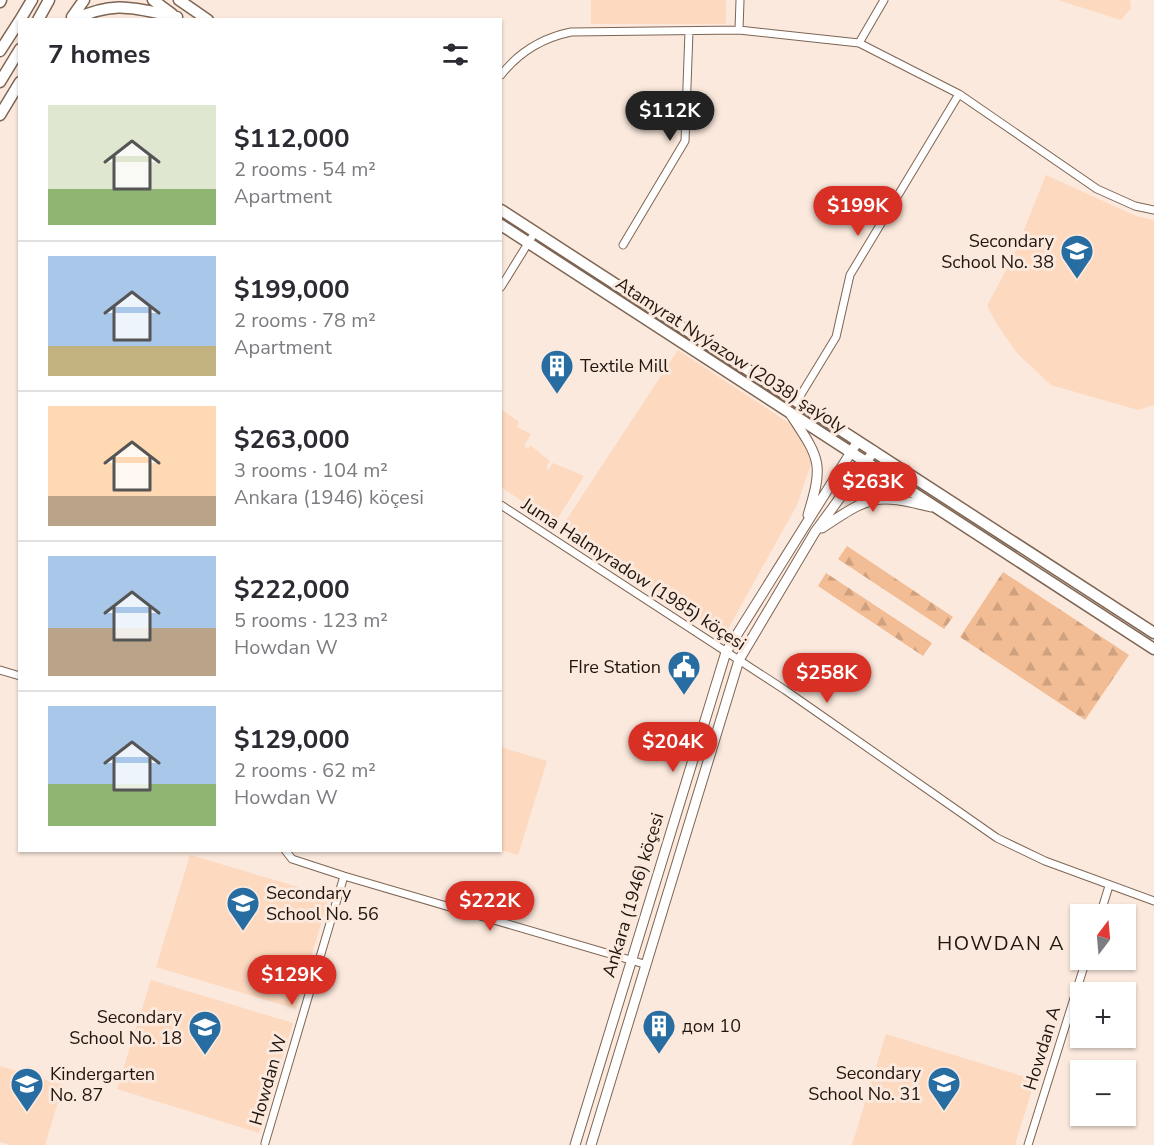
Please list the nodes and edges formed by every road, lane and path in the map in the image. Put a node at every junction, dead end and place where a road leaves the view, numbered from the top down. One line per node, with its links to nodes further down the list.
1 (32, 0): 8 (main road)
2 (49, 0): 9 (main road)
3 (84, 0): 10 (main road)
4 (153, 0): 12 (main road)
5 (179, 0): 13 (main road)
6 (740, 0): 15 (street)
7 (884, 0): 17 (street)
8 (21, 18)
9 (39, 18)
10 (73, 18)
11 (75, 18): 12 (main road)
12 (179, 18)
13 (205, 18)
14 (18, 23): 18 (main road)
15 (738, 30): 16 (street); 17 (street)
16 (689, 31): 20 (street); 30 (street)
17 (859, 43): 23 (street)
18 (0, 51)
19 (18, 52): 21 (main road)
20 (502, 74)
21 (0, 82)
22 (18, 85): 24 (main road)
23 (959, 94): 25 (street); 32 (street)
24 (0, 115)
25 (1154, 210)
26 (502, 211): 28 (main road, Atamyrat Nyýazow (2038) şaýoly)
27 (502, 226): 29 (main road, Atamyrat Nyýazow (2038) şaýoly)
28 (535, 232): 29 (street); 32 (main road, Atamyrat Nyýazow (2038) şaýoly)
29 (529, 243): 31 (street); 33 (main road, Atamyrat Nyýazow (2038) şaýoly)
30 (623, 245)
31 (502, 285)
32 (796, 401): 34 (main road, Atamyrat Nyýazow (2038) şaýoly)
33 (790, 413): 36 (main road, Atamyrat Nyýazow (2038) şaýoly); 40 (main road)
34 (858, 441): 35 (main road, Atamyrat Nyýazow (2038) şaýoly); 36 (main road, Ankara (1946) köçesi)
35 (874, 451): 37 (main road, Ankara (1946) köçesi); 42 (main road, Atamyrat Nyýazow (2038) şaýoly)
36 (851, 454): 37 (main road, Atamyrat Nyýazow (2038) şaýoly); 40 (main road, Ankara (1946) köçesi)
37 (866, 463): 39 (main road, Atamyrat Nyýazow (2038) şaýoly); 41 (main road, Ankara (1946) köçesi)
38 (502, 506): 44 (street, Juma Halmyradow (1985) köçesi)
39 (933, 507): 41 (main road); 43 (main road, Atamyrat Nyýazow (2038) şaýoly)
40 (805, 526): 44 (main road, Ankara (1946) köçesi)
41 (815, 532): 45 (main road, Ankara (1946) köçesi)
42 (1154, 633)
43 (1154, 649)
44 (726, 652): 45 (street, Juma Halmyradow (1985) köçesi); 53 (main road, Ankara (1946) köçesi)
45 (739, 660): 50 (street, Juma Halmyradow (1985) köçesi); 54 (main road, Ankara (1946) köçesi)
46 (0, 670): 47 (street)
47 (18, 675)
48 (287, 852): 49 (street)
49 (344, 876): 53 (street); 56 (street, Howdan W)
50 (1109, 886): 51 (street, Juma Halmyradow (1985) köçesi); 52 (street)
51 (1154, 901)
52 (1103, 904)
53 (630, 959): 54 (street); 57 (main road, Ankara (1946) köçesi)
54 (644, 964): 58 (main road, Ankara (1946) köçesi)
55 (1083, 970): 59 (street, Howdan A)
56 (265, 1143)
57 (575, 1145)
58 (591, 1145)
59 (1028, 1145)

